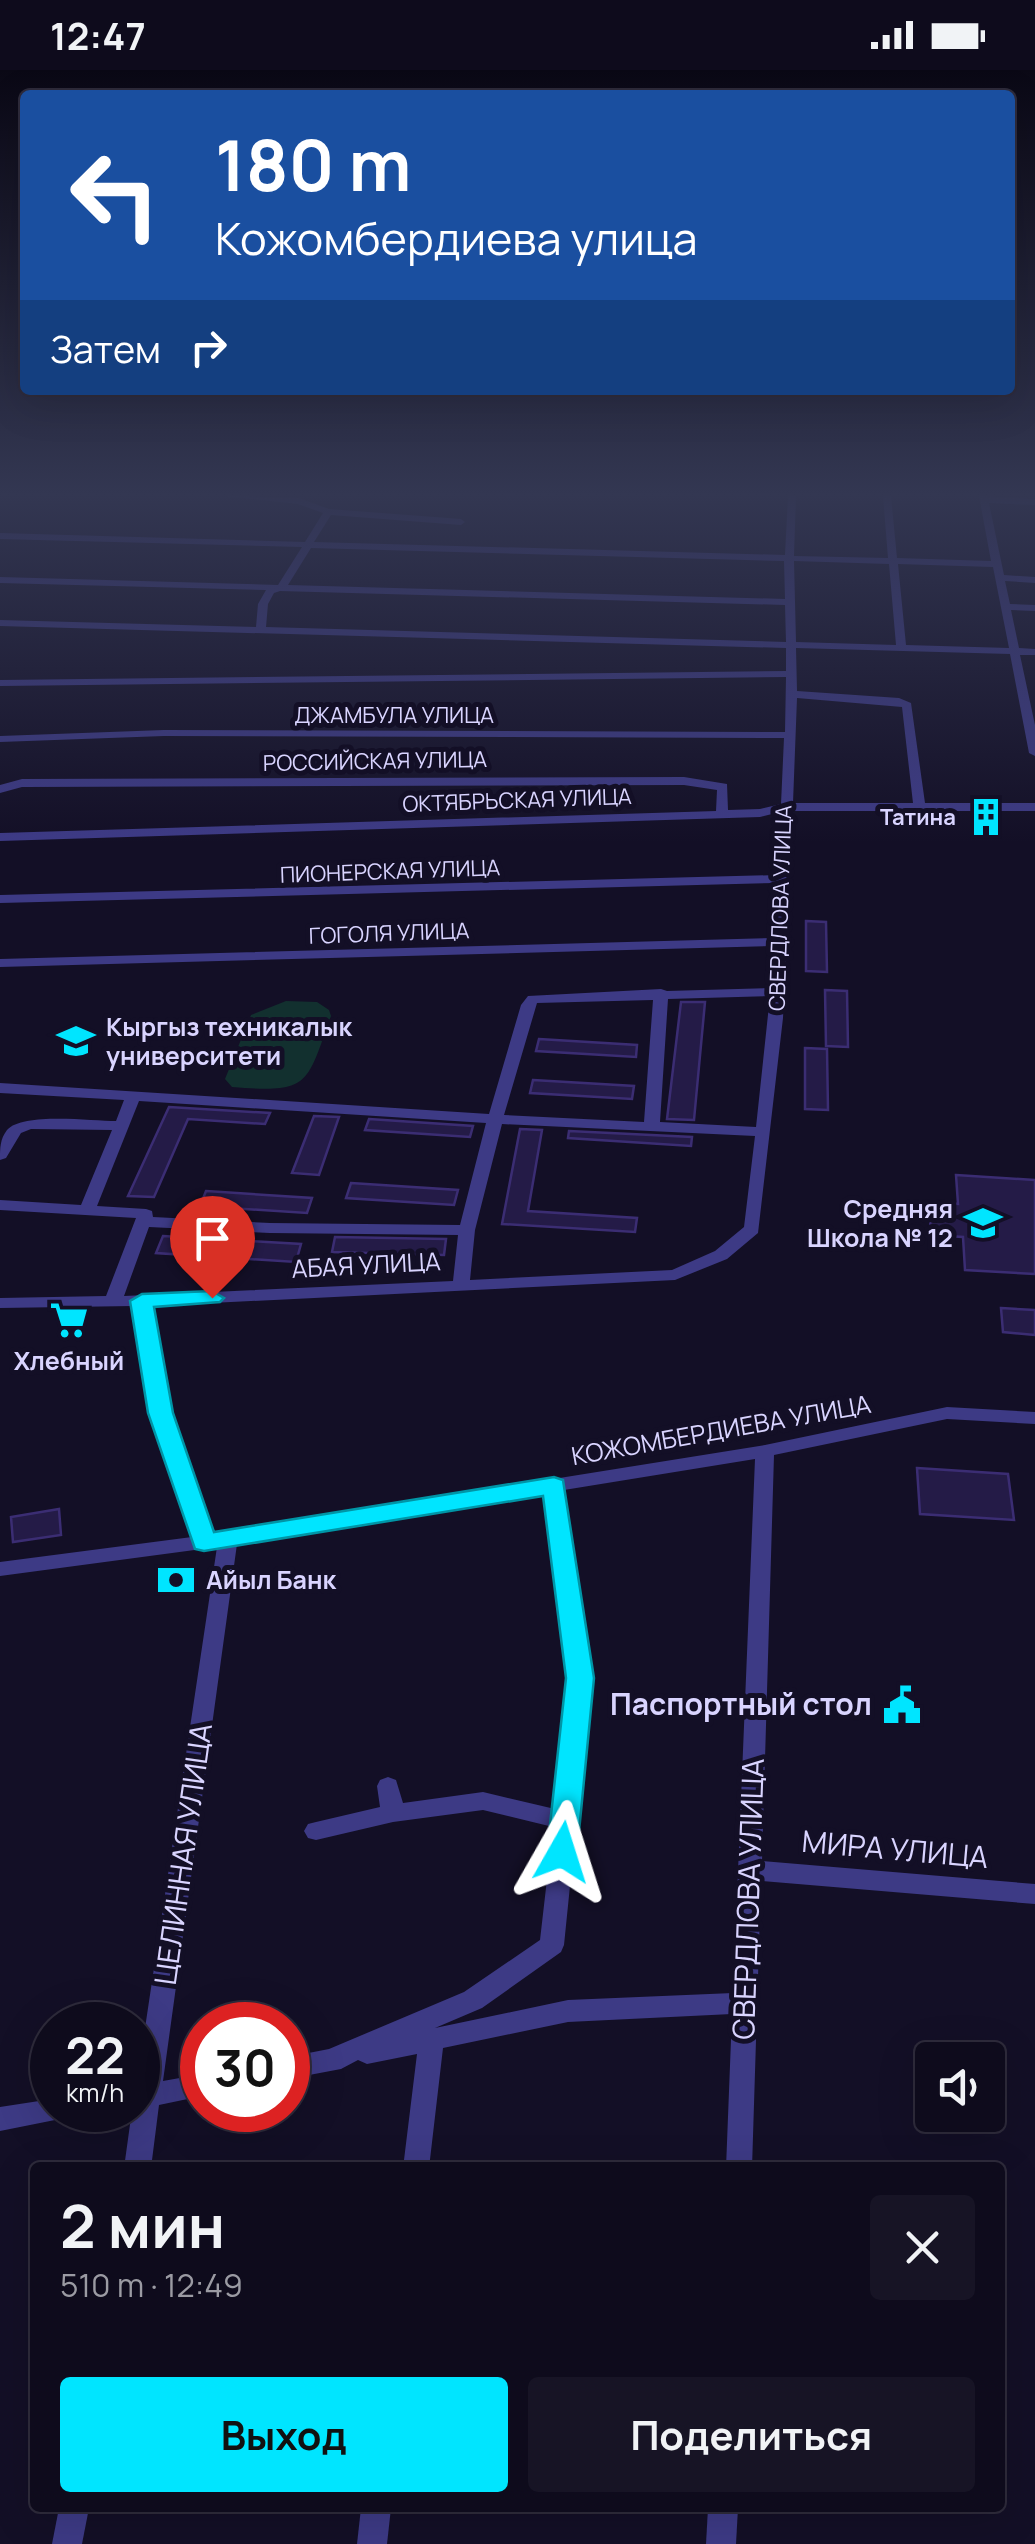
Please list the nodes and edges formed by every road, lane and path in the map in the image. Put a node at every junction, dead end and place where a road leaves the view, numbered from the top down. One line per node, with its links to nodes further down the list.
1 (262, 611): 6 (street)
2 (790, 611): 7 (street, СВЕРДЛОВА УЛИЦА)
3 (897, 611): 8 (street)
4 (1005, 611): 9 (street)
5 (0, 623): 6 (street)
6 (261, 631): 7 (street)
7 (792, 644): 8 (street); 11 (street, СВЕРДЛОВА УЛИЦА)
8 (901, 648): 9 (street)
9 (1012, 651): 10 (street); 16 (street)
10 (1035, 652)
11 (791, 674): 12 (street); 13 (street, СВЕРДЛОВА УЛИЦА)
12 (0, 683)
13 (792, 694): 14 (street, СВЕРДЛОВА УЛИЦА); 19 (street)
14 (788, 735): 15 (street, ДЖАМБУЛА УЛИЦА); 18 (street, СВЕРДЛОВА УЛИЦА)
15 (0, 739)
16 (1035, 753)
17 (0, 789): 21 (street, РОССИЙСКАЯ УЛИЦА)
18 (784, 807): 19 (street, ОКТЯБРЬСКАЯ УЛИЦА); 21 (street, ОКТЯБРЬСКАЯ УЛИЦА); 23 (street, СВЕРДЛОВА УЛИЦА)
19 (918, 807): 20 (street, ОКТЯБРЬСКАЯ УЛИЦА)
20 (1035, 807)
21 (722, 814): 22 (street, ОКТЯБРЬСКАЯ УЛИЦА)
22 (0, 837)
23 (781, 879): 24 (street, ПИОНЕРСКАЯ УЛИЦА); 25 (street, СВЕРДЛОВА УЛИЦА)
24 (0, 899)
25 (779, 942): 26 (street, ГОГОЛЯ УЛИЦА); 27 (street, СВЕРДЛОВА УЛИЦА)
26 (0, 964)
27 (777, 992): 28 (street); 34 (street, СВЕРДЛОВА УЛИЦА)
28 (661, 993): 31 (street); 32 (street)
29 (0, 1088): 30 (street)
30 (134, 1096): 31 (street); 33 (street)
31 (495, 1119): 32 (street); 39 (street)
32 (652, 1125): 34 (street)
33 (122, 1126): 35 (street); 37 (street)
34 (763, 1132): 40 (street, СВЕРДЛОВА УЛИЦА)
35 (0, 1156)
36 (0, 1205): 37 (street)
37 (88, 1209): 38 (street)
38 (146, 1222): 39 (street); 43 (street)
39 (467, 1230): 41 (street)
40 (674, 1274): 41 (street, АБАЯ УЛИЦА)
41 (461, 1285): 42 (street, АБАЯ УЛИЦА)
42 (142, 1301): 43 (street, АБАЯ УЛИЦА); 48 (street, ЦЕЛИННАЯ УЛИЦА)
43 (113, 1302): 44 (street, АБАЯ УЛИЦА)
44 (0, 1303)
45 (1035, 1418): 46 (street, КОЖОМБЕРДИЕВА УЛИЦА)
46 (764, 1452): 47 (street, КОЖОМБЕРДИЕВА УЛИЦА); 54 (street, СВЕРДЛОВА УЛИЦА)
47 (554, 1486): 48 (street, КОЖОМБЕРДИЕВА УЛИЦА); 52 (street)
48 (216, 1541): 49 (street, КОЖОМБЕРДИЕВА УЛИЦА); 56 (street, ЦЕЛИННАЯ УЛИЦА)
49 (0, 1568)
50 (388, 1786): 51 (street)
51 (393, 1813): 52 (street); 53 (street)
52 (565, 1821): 59 (street)
53 (316, 1831)
54 (750, 1870): 55 (street, МИРА УЛИЦА); 57 (street, СВЕРДЛОВА УЛИЦА)
55 (1035, 1894)
56 (156, 2002)
57 (747, 2003): 58 (street); 66 (street, СВЕРДЛОВА УЛИЦА)
58 (431, 2042): 59 (street); 65 (street)
59 (333, 2059): 60 (street)
60 (310, 2064)
61 (30, 2114): 62 (street)
62 (0, 2119)
63 (140, 2132): 64 (street, ЦЕЛИННАЯ УЛИЦА)
64 (137, 2162)
65 (417, 2162)
66 (739, 2162)
67 (73, 2512): 70 (street)
68 (376, 2512): 71 (street)
69 (723, 2512): 72 (street)
70 (67, 2544)
71 (372, 2544)
72 (722, 2544)

